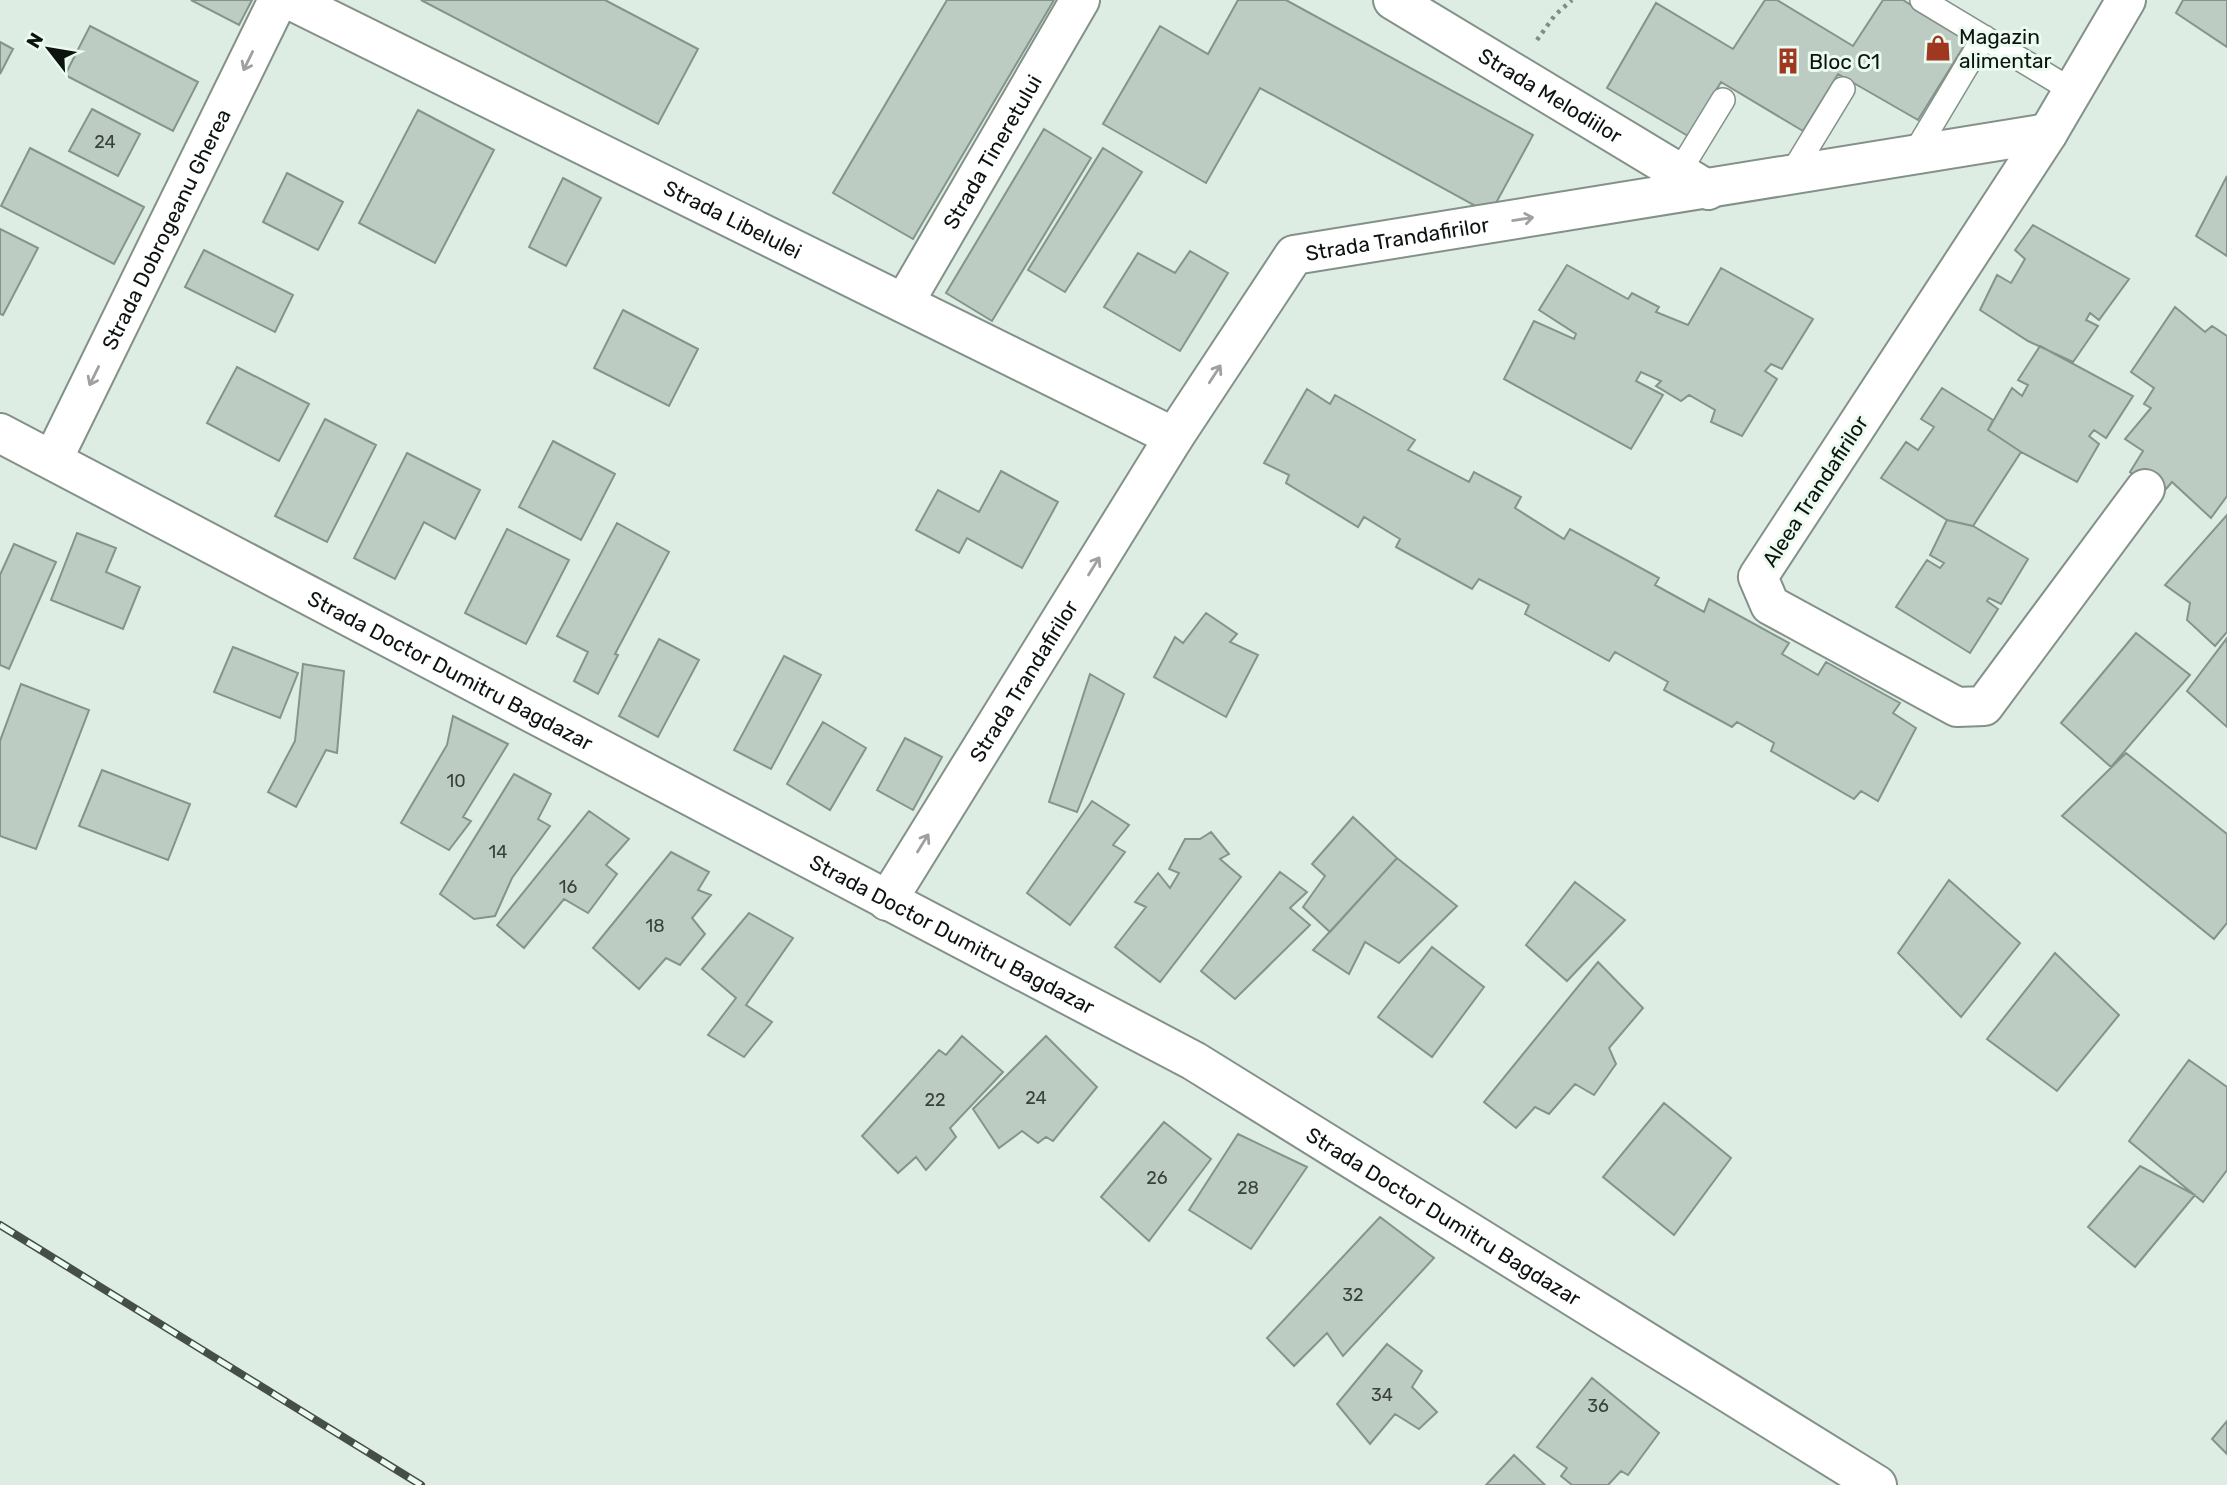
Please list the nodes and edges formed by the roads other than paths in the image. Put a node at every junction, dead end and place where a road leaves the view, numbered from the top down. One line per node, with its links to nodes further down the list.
1 (278, 0): 18 (street, Strada Dobrogeanu Gherea, one-way to 18)
2 (290, 0): 15 (street, Strada Libelulei)
3 (1080, 0): 15 (street, Strada Tineretului)
4 (1394, 0): 14 (street, Strada Melodiilor)
5 (1922, 0): 7 (lane)
6 (2126, 0): 9 (street, Aleea Trandafirilor)
7 (1984, 37): 9 (lane); 12 (lane)
8 (1843, 89): 13 (lane)
9 (2073, 91): 11 (street, Aleea Trandafirilor)
10 (1723, 100): 14 (lane)
11 (2048, 133): 12 (street, Strada Trandafirilor); 19 (street, Aleea Trandafirilor)
12 (1913, 156): 13 (street, Strada Trandafirilor)
13 (1790, 176): 14 (street, Strada Trandafirilor)
14 (1693, 181): 17 (street, Strada Trandafirilor, one-way to 14)
15 (904, 303): 17 (street, Strada Libelulei)
16 (0, 433): 18 (street, Strada Doctor Dumitru Bagdazar)
17 (1174, 436): 20 (street, Strada Trandafirilor, one-way to 17)
18 (52, 459): 20 (street, Strada Doctor Dumitru Bagdazar)
19 (2145, 489)
20 (887, 901): 21 (street, Strada Doctor Dumitru Bagdazar)
21 (1877, 1485)

